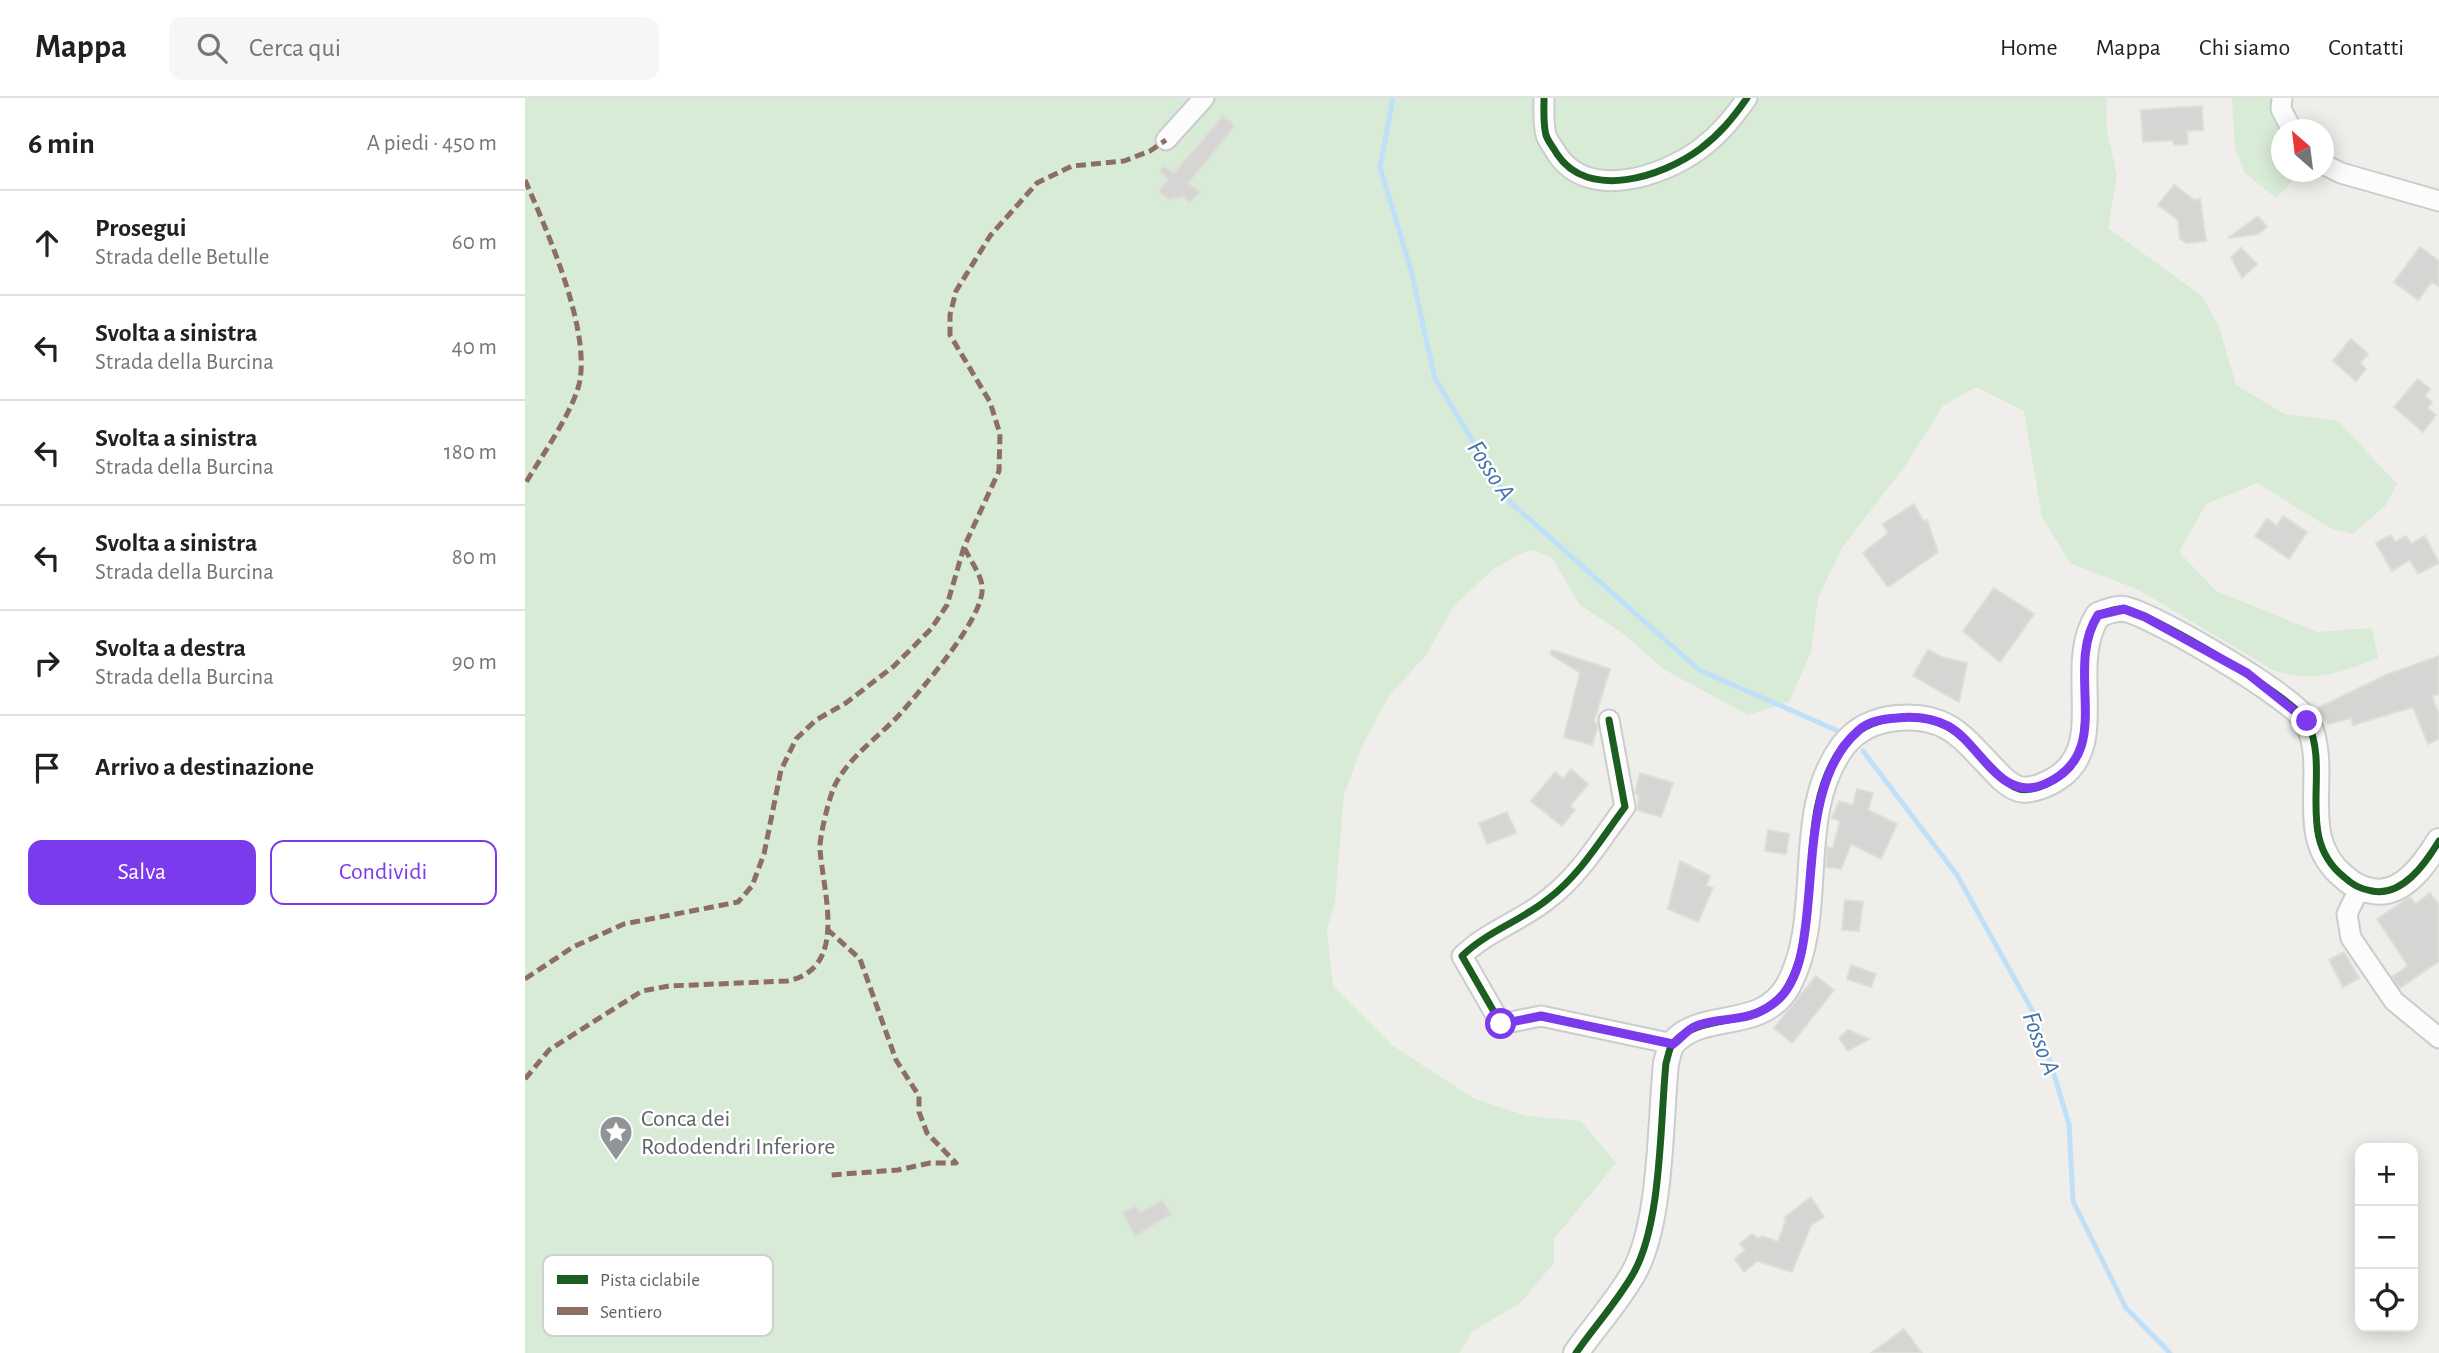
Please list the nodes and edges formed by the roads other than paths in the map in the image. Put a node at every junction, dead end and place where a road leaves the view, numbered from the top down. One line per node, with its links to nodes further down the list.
1 (1204, 98): 6 (street)
2 (1544, 98): 3 (street)
3 (1747, 98)
4 (2282, 98): 5 (street)
5 (2286, 119)
6 (1166, 140)
7 (2334, 170): 8 (street)
8 (2439, 201)
9 (1609, 720): 13 (street)
10 (2439, 841): 11 (street)
11 (2358, 889): 12 (street); 13 (street)
12 (2439, 1038)
13 (1673, 1044): 14 (street)
14 (1576, 1353)

